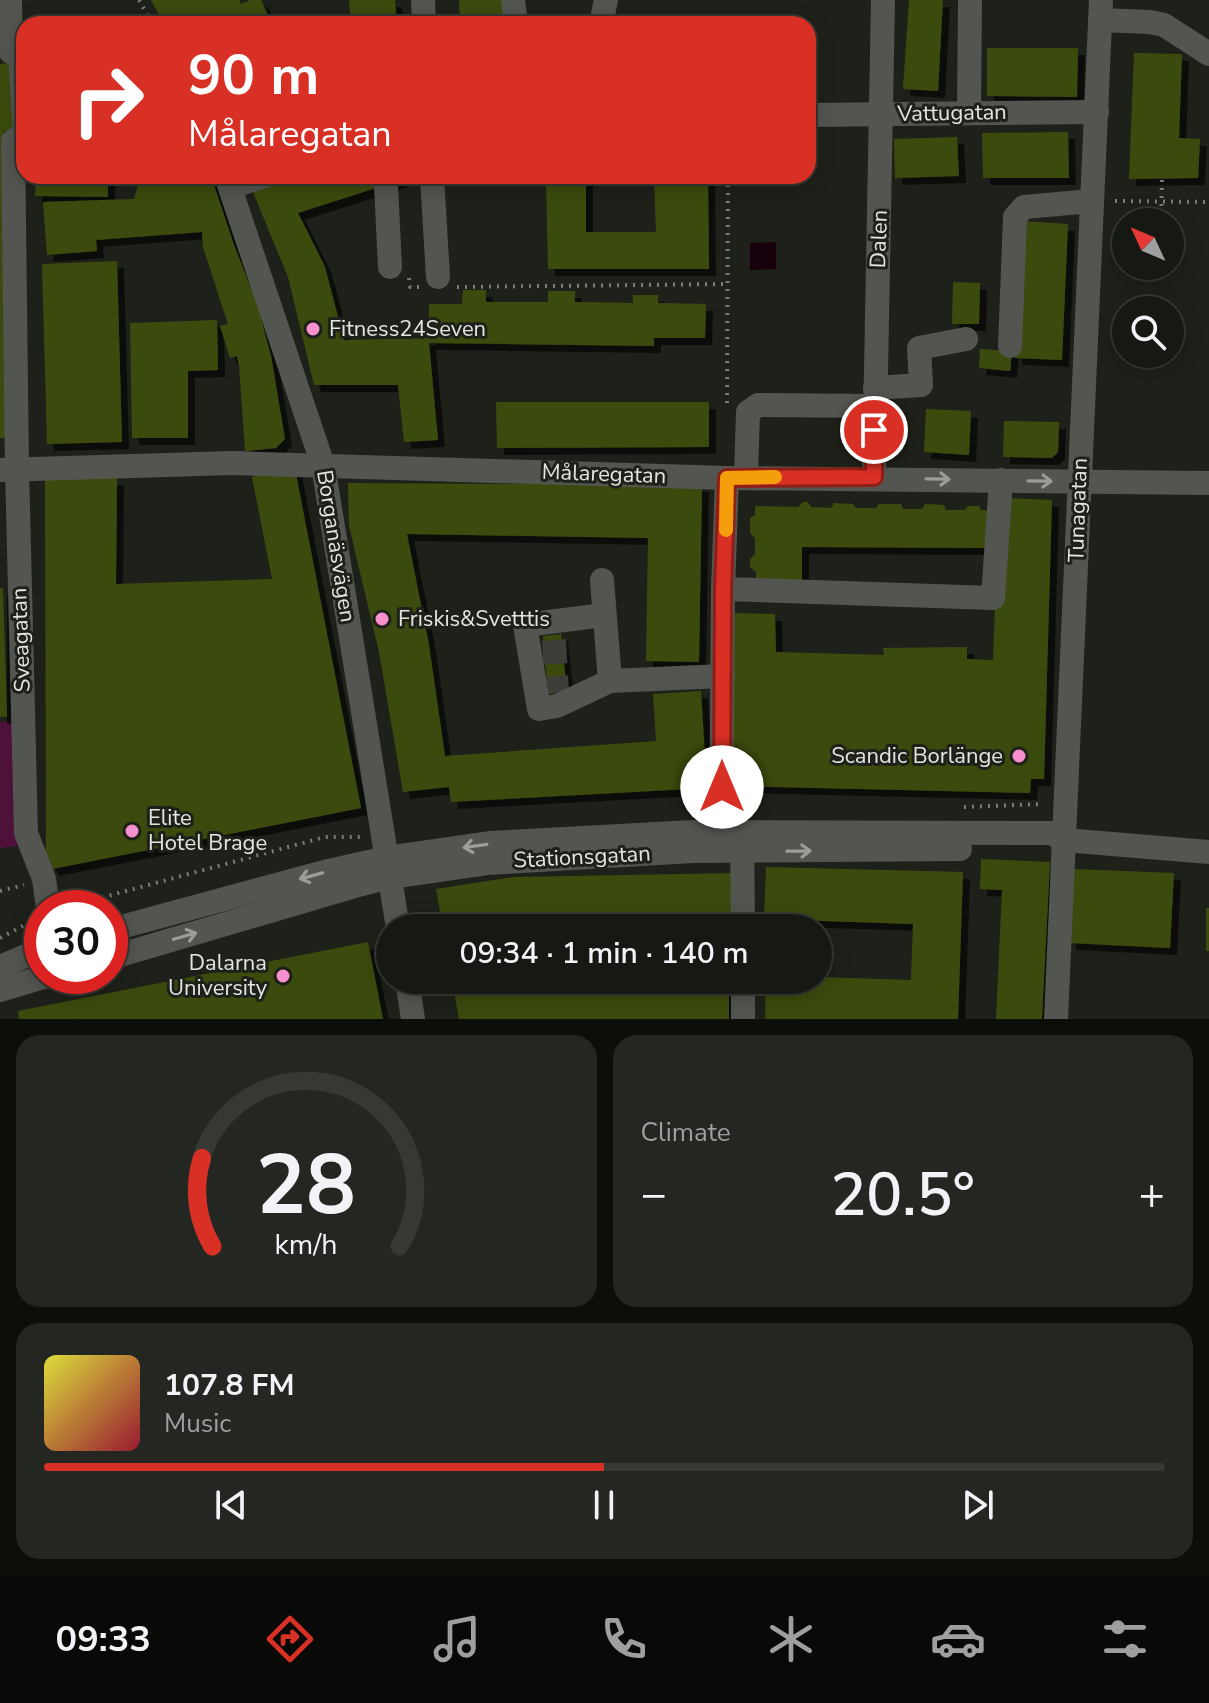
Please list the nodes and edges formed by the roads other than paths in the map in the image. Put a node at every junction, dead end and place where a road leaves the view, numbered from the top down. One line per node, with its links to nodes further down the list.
1 (10, 0): 5 (street)
2 (883, 0): 9 (street, Dalen)
3 (970, 0): 8 (street)
4 (1100, 10): 6 (street); 7 (street, Tunagatan)
5 (5, 53)
6 (1209, 54)
7 (1097, 112): 8 (street, Vattugatan); 15 (street, Tunagatan)
8 (969, 113): 9 (street, Vattugatan)
9 (882, 114): 10 (street, Vattugatan); 20 (street, Dalen)
10 (816, 115)
11 (16, 139): 22 (street, Sveagatan)
12 (230, 184): 21 (street, Borganäsvägen)
13 (433, 184): 17 (street)
14 (386, 185): 16 (street)
15 (1092, 201): 19 (street); 26 (street, Tunagatan)
16 (399, 269)
17 (440, 283)
18 (966, 339): 20 (street)
19 (1010, 346)
20 (874, 397): 23 (street); 24 (street, Dalen)
21 (323, 465): 22 (street, Målaregatan); 23 (street, Målaregatan); 36 (street, Borganäsvägen)
22 (8, 469): 37 (street, Sveagatan)
23 (737, 477): 24 (street, Målaregatan); 29 (street)
24 (874, 477): 25 (street, Målaregatan, one-way to 25)
25 (1001, 480): 26 (street, Målaregatan, one-way to 26); 29 (street)
26 (1079, 481): 27 (street, Målaregatan); 33 (street, Tunagatan)
27 (1209, 483)
28 (602, 580): 30 (street)
29 (723, 589): 31 (street)
30 (604, 615): 32 (street); 32 (street)
31 (723, 676): 32 (street); 34 (street)
32 (610, 681)
33 (1064, 840): 34 (street, Stationsgatan); 35 (street, Stationsgatan); 50 (street, Tunagatan)
34 (732, 842): 36 (street, Stationsgatan); 39 (street)
35 (1209, 852)
36 (388, 868): 38 (street, Borganäsvägen); 40 (street, Stationsgatan, one-way to 40); 42 (street, Stationsgatan, one-way to 36)
37 (46, 890)
38 (396, 914)
39 (741, 914)
40 (128, 925)
41 (24, 957): 43 (street)
42 (128, 962)
43 (0, 967)
44 (24, 988): 45 (street)
45 (0, 990)
46 (409, 994): 48 (street)
47 (743, 994): 49 (street)
48 (413, 1019)
49 (743, 1019)
50 (1056, 1019)

